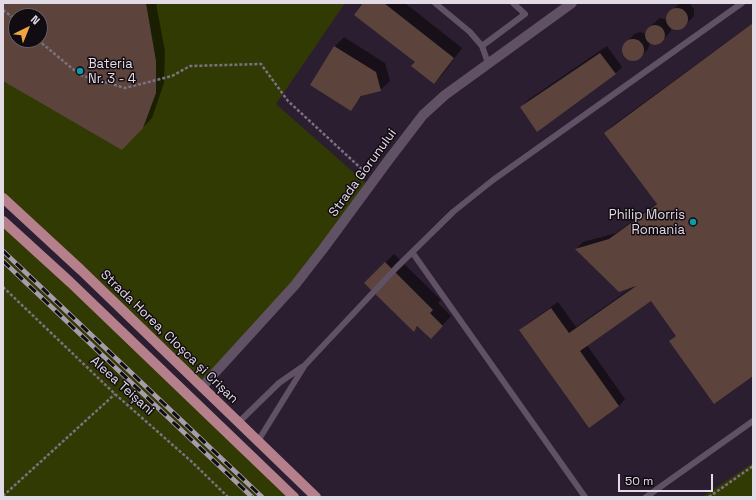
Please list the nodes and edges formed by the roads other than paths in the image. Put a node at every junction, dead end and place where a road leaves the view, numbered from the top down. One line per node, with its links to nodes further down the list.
1 (435, 3): 5 (lane)
2 (513, 3): 5 (lane)
3 (572, 3): 6 (street, Strada Gorunului)
4 (742, 3): 9 (lane)
5 (482, 46): 6 (lane)
6 (488, 63): 11 (street, Strada Gorunului)
7 (3, 198): 11 (main road, Strada Horea, Cloșca și Crișan)
8 (3, 221): 15 (main road)
9 (412, 252): 10 (lane); 17 (lane)
10 (306, 365): 13 (lane); 14 (lane)
11 (202, 387): 13 (main road, Strada Horea, Cloșca și Crișan)
12 (753, 421): 18 (lane)
13 (238, 423): 14 (main road, Strada Horea, Cloșca și Crișan)
14 (258, 442): 16 (main road, Strada Horea, Cloșca și Crișan)
15 (294, 497)
16 (316, 497)
17 (585, 497)
18 (646, 497)

